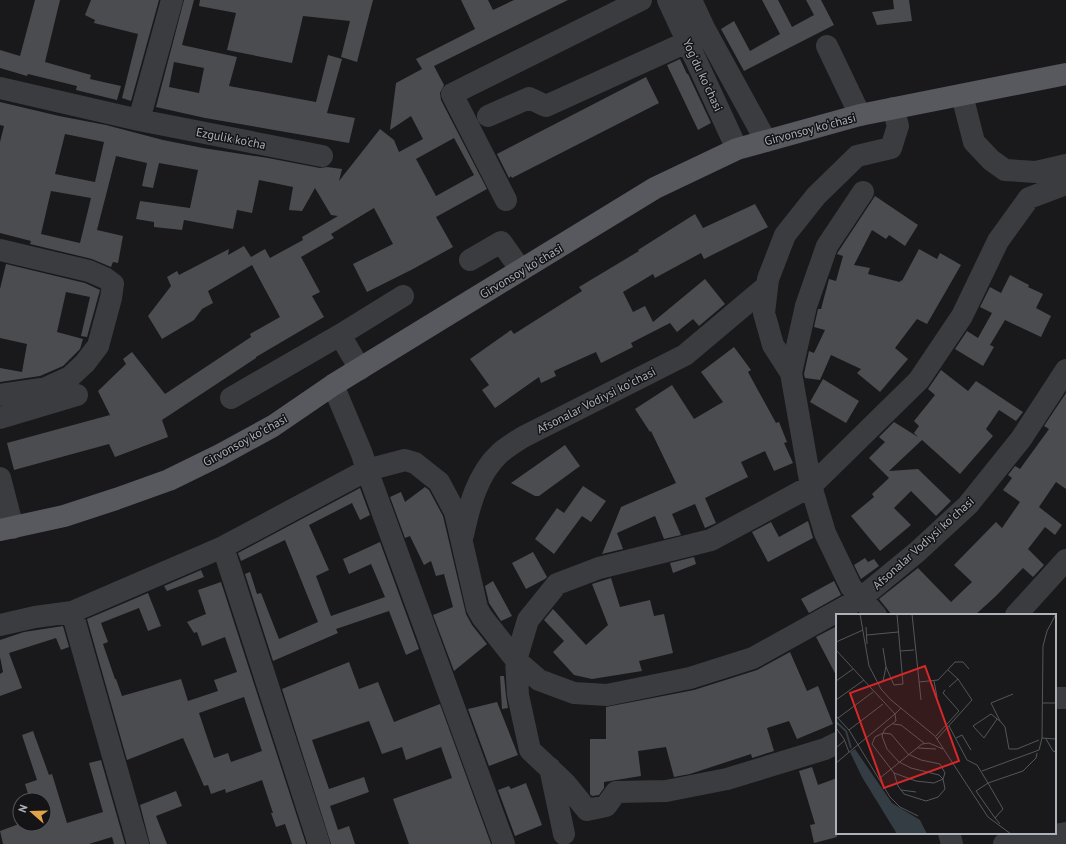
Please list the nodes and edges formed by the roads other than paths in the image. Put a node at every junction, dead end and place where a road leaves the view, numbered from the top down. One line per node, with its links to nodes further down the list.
1 (172, 0): 13 (street)
2 (641, 0): 20 (street)
3 (668, 0): 5 (street, Yogʻdu koʻchasi)
4 (691, 0): 14 (street, Yogʻdu koʻchasi)
5 (688, 42): 12 (street); 15 (street, Yogʻdu koʻchasi)
6 (827, 46): 11 (street)
7 (1066, 74): 9 (main road, Girvonsoy koʻchasi)
8 (0, 88): 13 (street, Ezgulik ko'cha)
9 (962, 95): 10 (main road, Girvonsoy koʻchasi); 17 (street)
10 (893, 108): 11 (main road, Girvonsoy koʻchasi); 24 (street, Afsonalar Vodiysi koʻchasi)
11 (860, 115): 14 (main road, Girvonsoy koʻchasi)
12 (488, 116)
13 (139, 120): 16 (street, Ezgulik ko'cha)
14 (766, 141): 15 (main road, Girvonsoy koʻchasi)
15 (737, 149): 23 (main road, Girvonsoy koʻchasi)
16 (322, 156)
17 (1066, 165)
18 (1066, 184): 37 (street)
19 (863, 192): 29 (street, Afsonalar Vodiysi koʻchasi)
20 (506, 200)
21 (0, 250): 31 (street)
22 (470, 260): 23 (street)
23 (521, 270): 27 (main road, Girvonsoy koʻchasi)
24 (767, 286): 29 (street, Afsonalar Vodiysi koʻchasi); 39 (street, Afsonalar Vodiysi koʻchasi)
25 (403, 296): 26 (street)
26 (340, 335): 27 (street); 33 (street)
27 (360, 369): 30 (main road, Girvonsoy koʻchasi)
28 (1066, 370): 42 (street, Afsonalar Vodiysi koʻchasi)
29 (792, 373): 37 (street, Afsonalar Vodiysi koʻchasi)
30 (333, 385): 35 (street); 38 (main road, Girvonsoy koʻchasi)
31 (0, 395)
32 (77, 395): 34 (street)
33 (231, 398)
34 (0, 418)
35 (367, 470): 39 (street, Afsonalar Vodiysi koʻchasi); 40 (street, Afsonalar Vodiysi koʻchasi); 58 (street)
36 (0, 478): 38 (street)
37 (811, 486): 42 (street, Afsonalar Vodiysi koʻchasi); 47 (street)
38 (7, 529)
39 (462, 540): 47 (street, Afsonalar Vodiysi koʻchasi)
40 (223, 548): 43 (street, Afsonalar Vodiysi koʻchasi); 57 (street)
41 (1066, 560): 45 (street)
42 (861, 598): 44 (street, Afsonalar Vodiysi koʻchasi); 47 (street, Afsonalar Vodiysi koʻchasi)
43 (72, 612): 46 (street, Afsonalar Vodiysi koʻchasi); 56 (street)
44 (875, 614)
45 (1017, 614)
46 (0, 625)
47 (516, 660): 49 (street)
48 (836, 744): 49 (street)
49 (550, 768): 51 (street)
50 (1066, 833): 54 (street)
51 (564, 834)
52 (949, 834): 59 (street)
53 (1052, 834): 55 (street)
54 (1056, 834)
55 (1038, 835): 60 (street)
56 (138, 844)
57 (319, 844)
58 (504, 844)
59 (952, 844)
60 (1004, 844)

